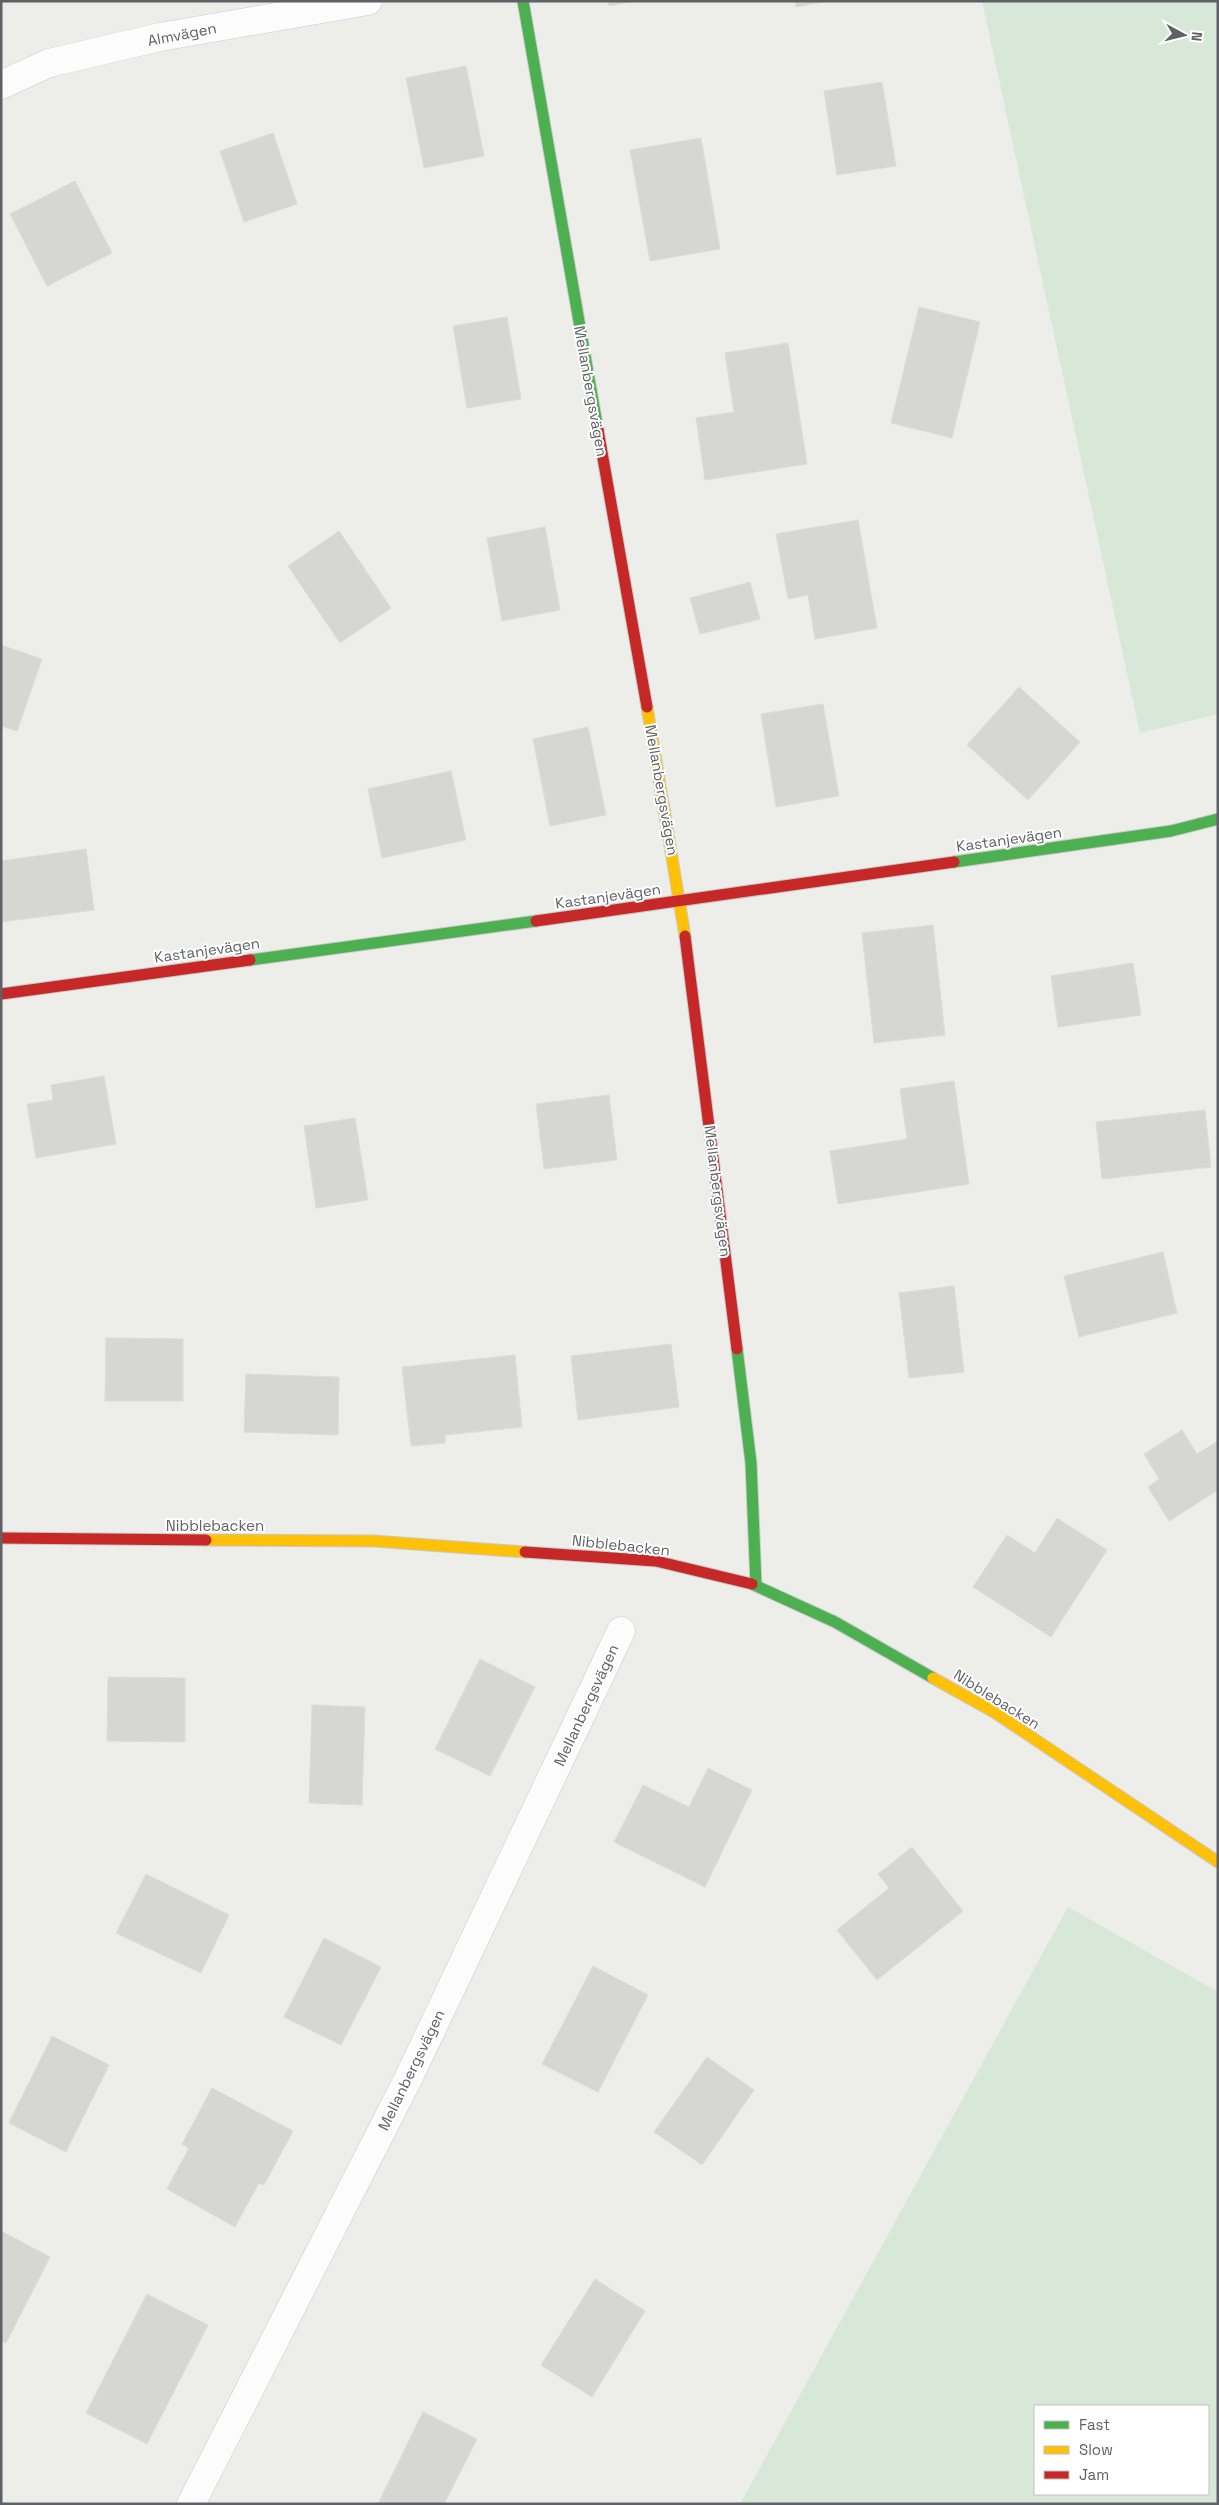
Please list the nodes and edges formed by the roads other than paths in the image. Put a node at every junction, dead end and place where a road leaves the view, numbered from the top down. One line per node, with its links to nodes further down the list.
1 (368, 1): 3 (street, Almvägen)
2 (523, 1): 5 (street, Mellanbergsvägen)
3 (1, 85)
4 (1218, 819): 5 (street, Kastanjevägen)
5 (682, 901): 6 (street, Kastanjevägen); 8 (street, Mellanbergsvägen)
6 (1, 994)
7 (1, 1538): 8 (street, Nibblebacken)
8 (756, 1585): 10 (street, Nibblebacken)
9 (621, 1631): 11 (street, Mellanbergsvägen)
10 (1218, 1862)
11 (191, 2504)

